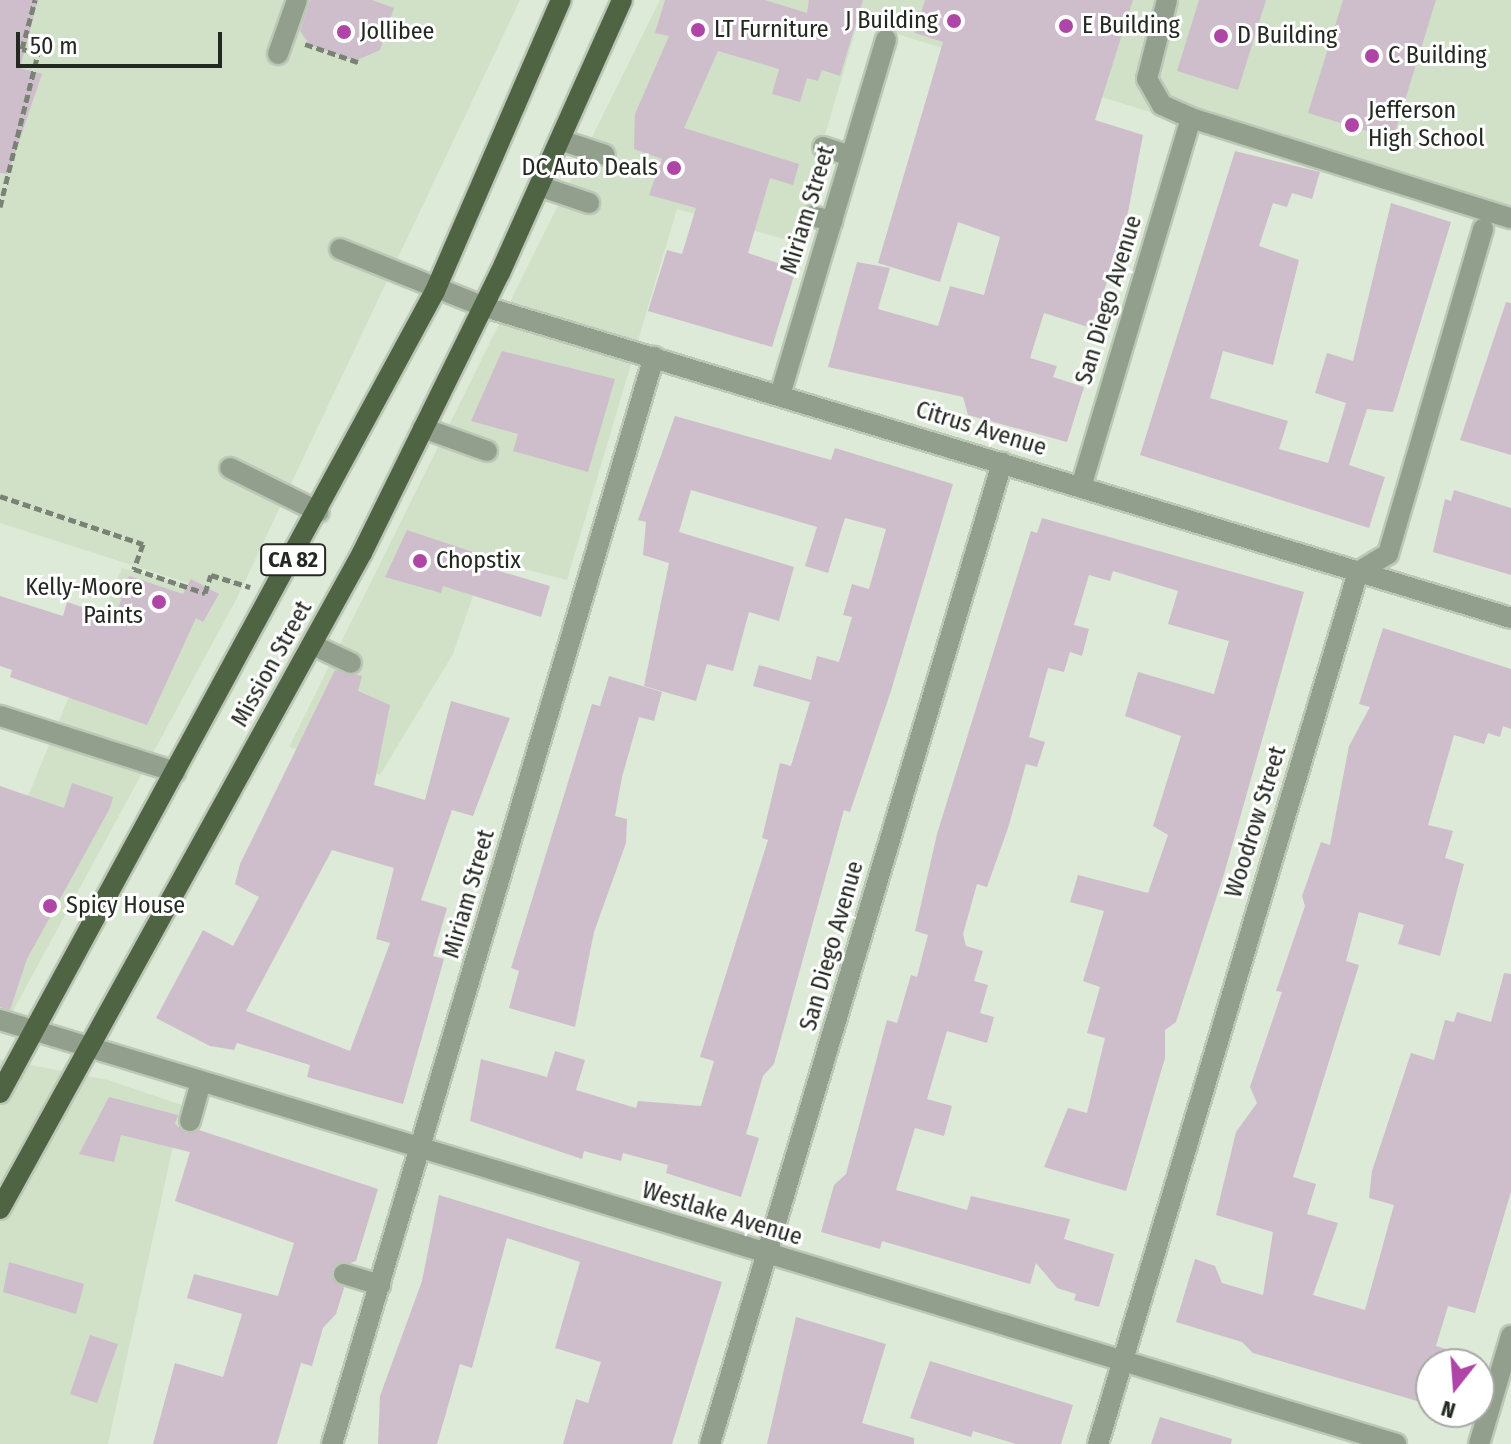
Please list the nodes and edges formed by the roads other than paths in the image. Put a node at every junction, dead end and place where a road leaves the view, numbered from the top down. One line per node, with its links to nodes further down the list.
1 (297, 0): 6 (street)
2 (561, 0): 17 (main road, Mission Street / CA 82)
3 (622, 0): 8 (main road, Mission Street / CA 82)
4 (1167, 0): 7 (street)
5 (886, 39): 11 (street, Miriam Street)
6 (278, 54)
7 (1190, 123): 14 (street); 25 (street, San Diego Avenue)
8 (560, 140): 10 (street); 12 (main road, Mission Street / CA 82)
9 (823, 147): 11 (street)
10 (605, 155)
11 (851, 156): 20 (street, Miriam Street)
12 (539, 186): 13 (street); 18 (main road, Mission Street / CA 82)
13 (589, 203)
14 (1511, 218)
15 (1483, 229): 27 (street)
16 (340, 249): 17 (street, Citrus Avenue)
17 (435, 291): 18 (street, Citrus Avenue); 26 (main road, Mission Street / CA 82)
18 (482, 306): 19 (street, Citrus Avenue); 21 (main road, Mission Street / CA 82)
19 (654, 357): 20 (street, Citrus Avenue); 39 (street, Miriam Street)
20 (780, 395): 23 (street, Citrus Avenue)
21 (423, 428): 22 (street); 29 (main road, Mission Street / CA 82)
22 (487, 451)
23 (1002, 463): 25 (street, Citrus Avenue); 41 (street, San Diego Avenue)
24 (230, 468): 26 (street)
25 (1081, 487): 27 (street, Citrus Avenue)
26 (319, 512): 32 (main road, Mission Street / CA 82)
27 (1358, 572): 28 (street, Citrus Avenue); 45 (street, Woodrow Street)
28 (1511, 618)
29 (313, 645): 30 (street); 35 (main road, Mission Street / CA 82)
30 (351, 663)
31 (0, 716): 32 (street)
32 (175, 772): 34 (main road, Mission Street / CA 82)
33 (0, 1020): 34 (street, Westlake Avenue)
34 (34, 1031): 35 (street, Westlake Avenue); 37 (main road, Mission Street / CA 82)
35 (88, 1047): 36 (street, Westlake Avenue); 40 (main road, Mission Street / CA 82)
36 (201, 1082): 38 (street); 39 (street, Westlake Avenue)
37 (0, 1093)
38 (190, 1121)
39 (421, 1149): 41 (street, Westlake Avenue); 43 (street, Miriam Street)
40 (0, 1209)
41 (767, 1255): 45 (street, Westlake Avenue); 47 (street, San Diego Avenue)
42 (344, 1274): 43 (street)
43 (380, 1285): 46 (street, Miriam Street)
44 (1511, 1336): 50 (street)
45 (1123, 1361): 48 (street, Woodrow Street); 49 (street, Westlake Avenue)
46 (332, 1444)
47 (710, 1444)
48 (1098, 1444)
49 (1396, 1444)
50 (1479, 1444)

